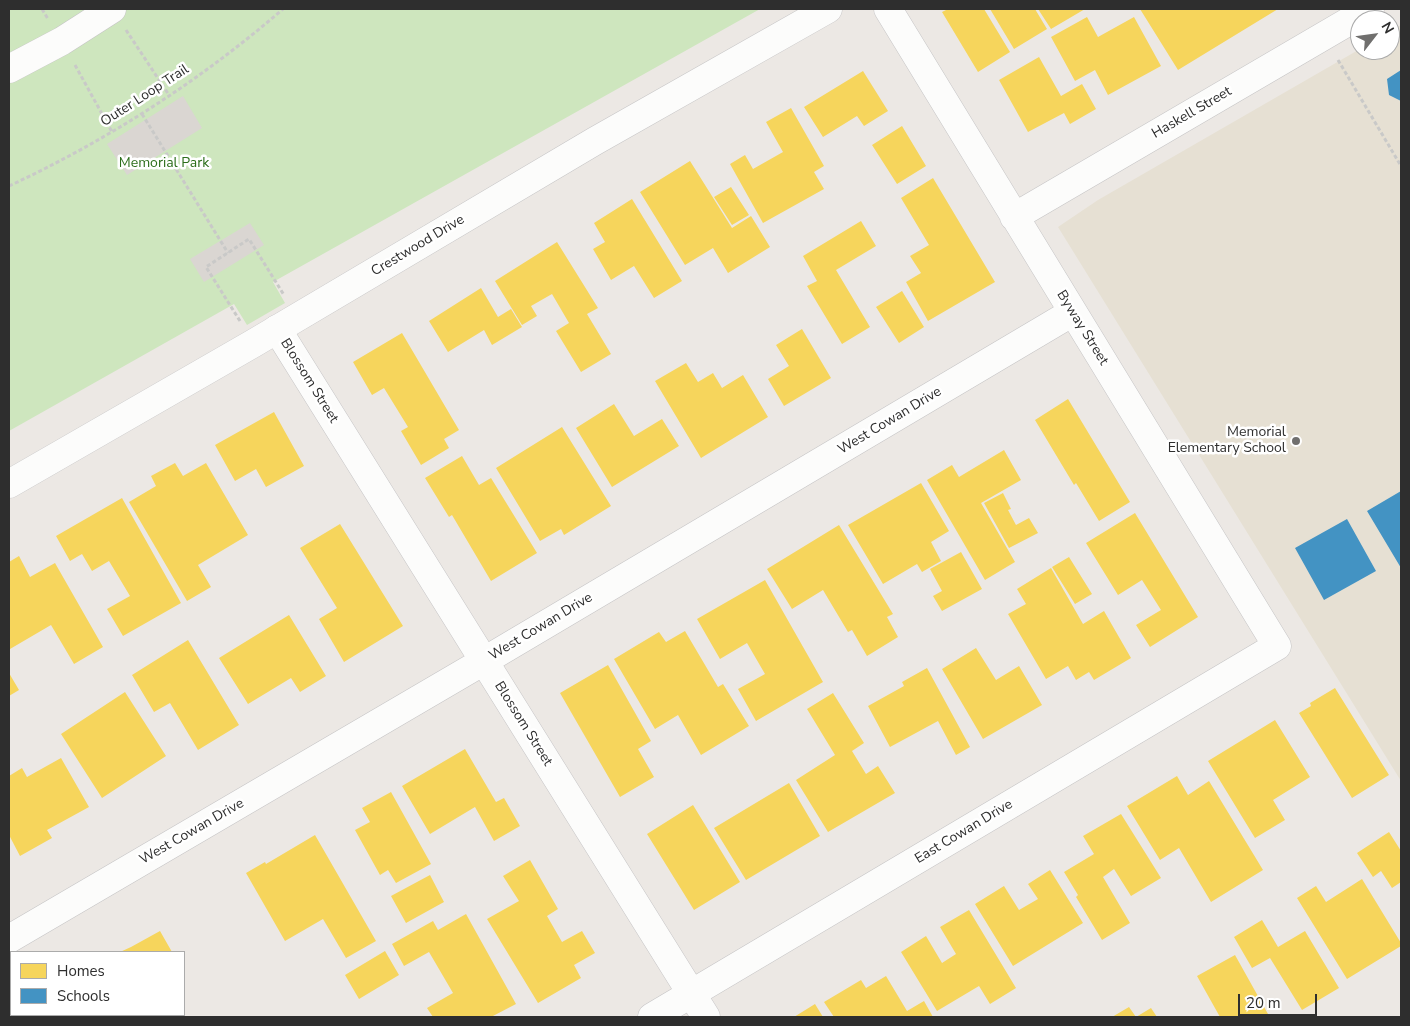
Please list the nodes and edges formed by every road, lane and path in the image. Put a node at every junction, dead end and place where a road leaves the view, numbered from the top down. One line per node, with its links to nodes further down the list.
1 (112, 9): 7 (street); 9 (path)
2 (283, 9): 9 (path, Outer Loop Trail)
3 (828, 9): 17 (street, Crestwood Drive)
4 (888, 9): 14 (street, Byway Street)
5 (1370, 9): 6 (street, Haskell Street)
6 (1324, 36): 12 (path); 14 (street, Haskell Street)
7 (62, 41): 8 (street); 11 (path)
8 (9, 69)
9 (169, 95): 10 (path, Outer Loop Trail)
10 (142, 114): 11 (path, Outer Loop Trail); 15 (path)
11 (112, 132): 13 (path, Outer Loop Trail)
12 (1401, 166)
13 (9, 186)
14 (1014, 217): 16 (street, Byway Street)
15 (228, 253): 17 (path); 18 (path)
16 (1073, 312): 20 (street, Byway Street); 21 (street, West Cowan Drive)
17 (287, 323): 18 (street, Crestwood Drive); 21 (street, Blossom Street)
18 (254, 343): 19 (street, Crestwood Drive)
19 (9, 484)
20 (1277, 646): 23 (street, East Cowan Drive)
21 (484, 661): 22 (street, West Cowan Drive); 23 (street, Blossom Street)
22 (9, 939)
23 (692, 994): 24 (street, East Cowan Drive); 25 (street, Blossom Street)
24 (652, 1017)
25 (706, 1017)

